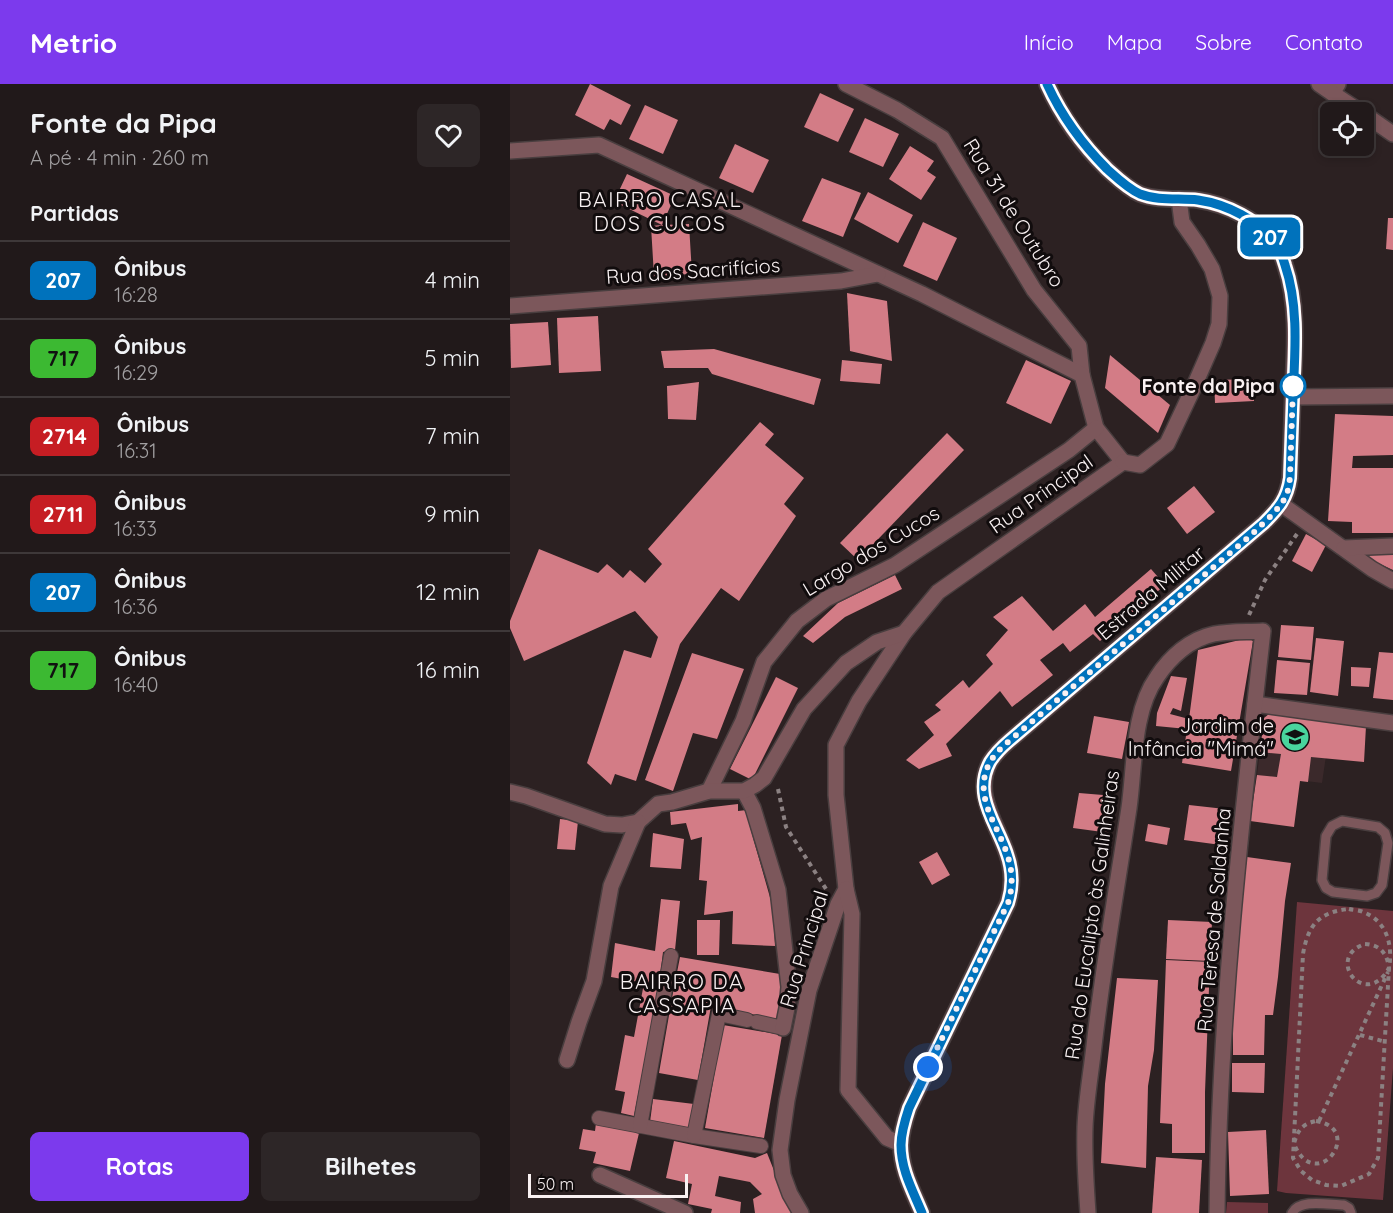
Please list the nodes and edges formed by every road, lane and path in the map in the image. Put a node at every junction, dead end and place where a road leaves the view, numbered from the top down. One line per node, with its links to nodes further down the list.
1 (846, 84): 11 (street, Rua 31 de Outubro)
2 (1047, 84): 8 (street, Estrada Militar)
3 (1330, 87): 4 (street)
4 (1348, 102)
5 (1374, 121): 6 (street)
6 (1393, 134)
7 (510, 152): 9 (street)
8 (1179, 199): 13 (street, Estrada Militar); 15 (street)
9 (878, 274): 10 (street, Rua dos Sacrifícios); 11 (street)
10 (510, 306)
11 (1082, 375): 14 (street, Rua Principal)
12 (1393, 396): 13 (street)
13 (1293, 397): 16 (street, Estrada Militar)
14 (1096, 428): 15 (street, Rua Principal); 28 (street, Largo dos Cucos)
15 (1123, 462): 23 (street, Rua Principal)
16 (1281, 504): 17 (street); 44 (street, Estrada Militar)
17 (1306, 521): 19 (street); 22 (path)
18 (1393, 546): 19 (street)
19 (1344, 548): 20 (street)
20 (1393, 580)
21 (1263, 631): 22 (street, Rua do Eucalipto às Galinheiras); 24 (street, Rua Teresa de Saldanha)
22 (1241, 632): 51 (street, Rua do Eucalipto às Galinheiras)
23 (904, 633): 26 (street); 32 (street, Rua Principal)
24 (1255, 704): 25 (street); 52 (street, Rua Teresa de Saldanha)
25 (1393, 723)
26 (774, 761): 27 (street); 33 (path)
27 (744, 790): 28 (street); 36 (street)
28 (709, 791): 30 (street)
29 (510, 792): 30 (street)
30 (638, 822): 39 (street)
31 (1391, 843): 31 (lane)
32 (846, 889): 33 (street, Rua Principal); 44 (street)
33 (838, 904): 49 (street, Rua Principal)
34 (671, 956): 42 (street)
35 (1389, 968): 35 (path); 37 (path); 38 (path); 45 (path)
36 (783, 1028): 43 (street)
37 (1360, 1035): 38 (path); 41 (path)
38 (1386, 1042): 45 (path)
39 (567, 1060)
40 (599, 1118): 42 (street)
41 (1319, 1122): 45 (path); 45 (path)
42 (640, 1126): 43 (street)
43 (694, 1136): 46 (street)
44 (901, 1144): 50 (street, Estrada Militar)
45 (1294, 1144)
46 (761, 1146)
47 (600, 1175): 48 (street)
48 (685, 1213)
49 (801, 1213)
50 (922, 1213)
51 (1088, 1213)
52 (1217, 1213)
53 (1292, 1213): 54 (lane)
54 (1351, 1213)

